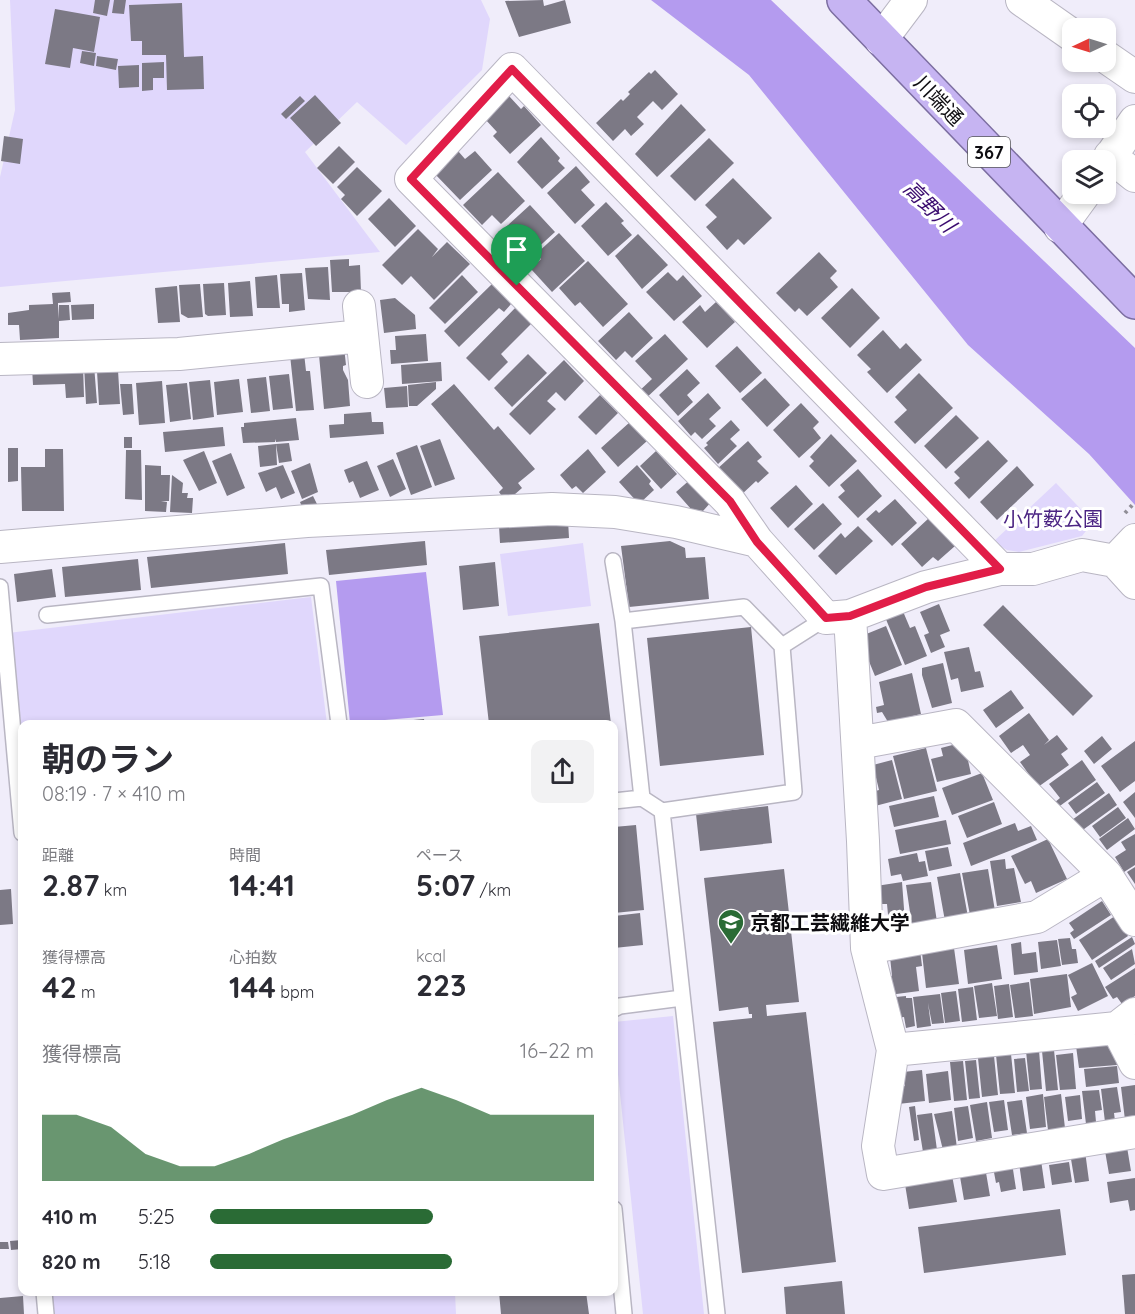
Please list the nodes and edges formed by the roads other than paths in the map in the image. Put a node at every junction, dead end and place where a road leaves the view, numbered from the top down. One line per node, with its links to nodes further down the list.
1 (844, 0): 5 (highway, 川端通 / 367)
2 (911, 0): 5 (street)
3 (1022, 0): 4 (street)
4 (1062, 28)
5 (881, 40): 13 (highway, 川端通 / 367)
6 (1116, 64): 7 (street)
7 (1135, 77)
8 (1135, 121): 9 (street)
9 (1115, 150)
10 (1116, 165): 11 (street)
11 (1135, 176)
12 (1077, 204): 13 (street)
13 (1060, 227): 14 (highway, 川端通 / 367)
14 (1135, 302)
15 (0, 359): 16 (street)
16 (367, 382)
17 (757, 542): 18 (street); 21 (street); 24 (street)
18 (0, 547)
19 (1127, 559): 21 (street)
20 (613, 561): 25 (lane)
21 (1000, 569): 24 (street)
22 (0, 588): 29 (lane)
23 (47, 615): 27 (lane)
24 (838, 617): 26 (lane); 28 (street)
25 (622, 621): 26 (lane); 30 (lane)
26 (782, 646): 32 (lane)
27 (338, 720)
28 (858, 743): 33 (street); 35 (street)
29 (18, 788)
30 (642, 798): 31 (lane); 32 (lane)
31 (618, 801)
32 (662, 811): 36 (lane)
33 (1106, 875): 34 (street); 35 (street)
34 (1135, 920)
35 (867, 948): 39 (street)
36 (682, 998): 37 (lane); 46 (lane)
37 (618, 1008)
38 (1126, 1021): 39 (street); 40 (street)
39 (893, 1050): 41 (street)
40 (1135, 1063)
41 (1135, 1132)
42 (618, 1251): 45 (lane)
43 (44, 1296): 44 (lane)
44 (45, 1314)
45 (624, 1314)
46 (717, 1314)

